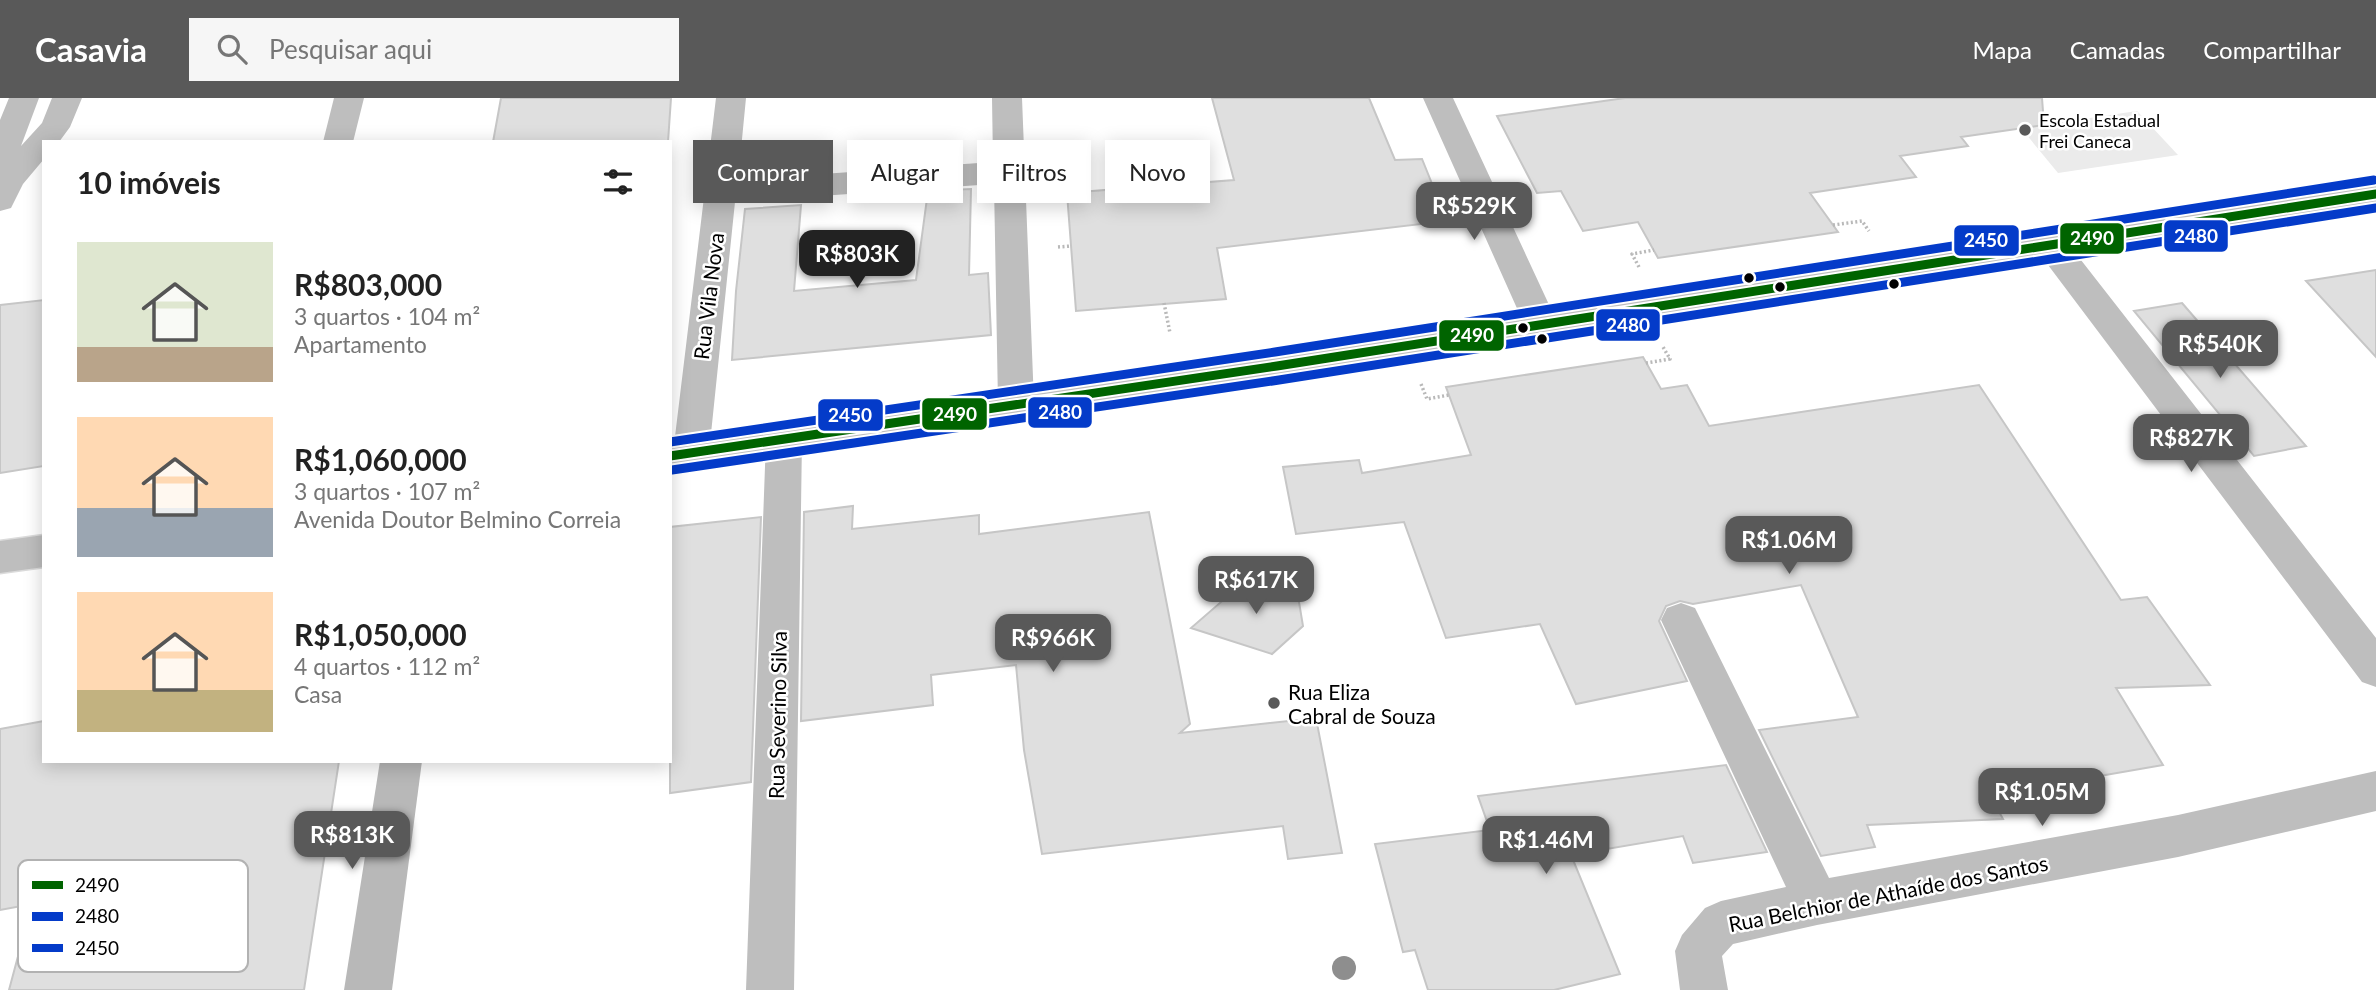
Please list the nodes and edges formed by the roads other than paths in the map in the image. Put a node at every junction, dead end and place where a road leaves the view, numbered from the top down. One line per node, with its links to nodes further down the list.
1 (67, 98): 7 (street)
2 (349, 98): 9 (street)
3 (731, 98): 10 (street, Rua Vila Nova)
4 (1007, 98): 11 (street)
5 (1438, 98): 20 (street)
6 (8, 126): 7 (street); 15 (street)
7 (55, 127): 8 (street)
8 (44, 140)
9 (338, 140)
10 (727, 140)
11 (1008, 140)
12 (42, 143): 15 (street)
13 (977, 174): 14 (street)
14 (833, 184)
15 (4, 189)
16 (2376, 194): 19 (street)
17 (719, 203): 23 (street, Rua Vila Nova)
18 (1009, 203): 21 (street)
19 (2051, 244): 20 (street); 27 (street)
20 (1541, 324): 21 (street)
21 (1016, 403): 22 (street)
22 (784, 439): 23 (street); 33 (street, Rua Severino Silva)
23 (681, 455)
24 (42, 551): 25 (street)
25 (0, 558)
26 (1681, 620): 30 (street)
27 (2376, 669)
28 (401, 763): 32 (street)
29 (2376, 791): 30 (street, Rua Belchior de Athaíde dos Santos)
30 (1817, 903): 31 (street, Rua Belchior de Athaíde dos Santos)
31 (1701, 971)
32 (368, 990)
33 (770, 990)

